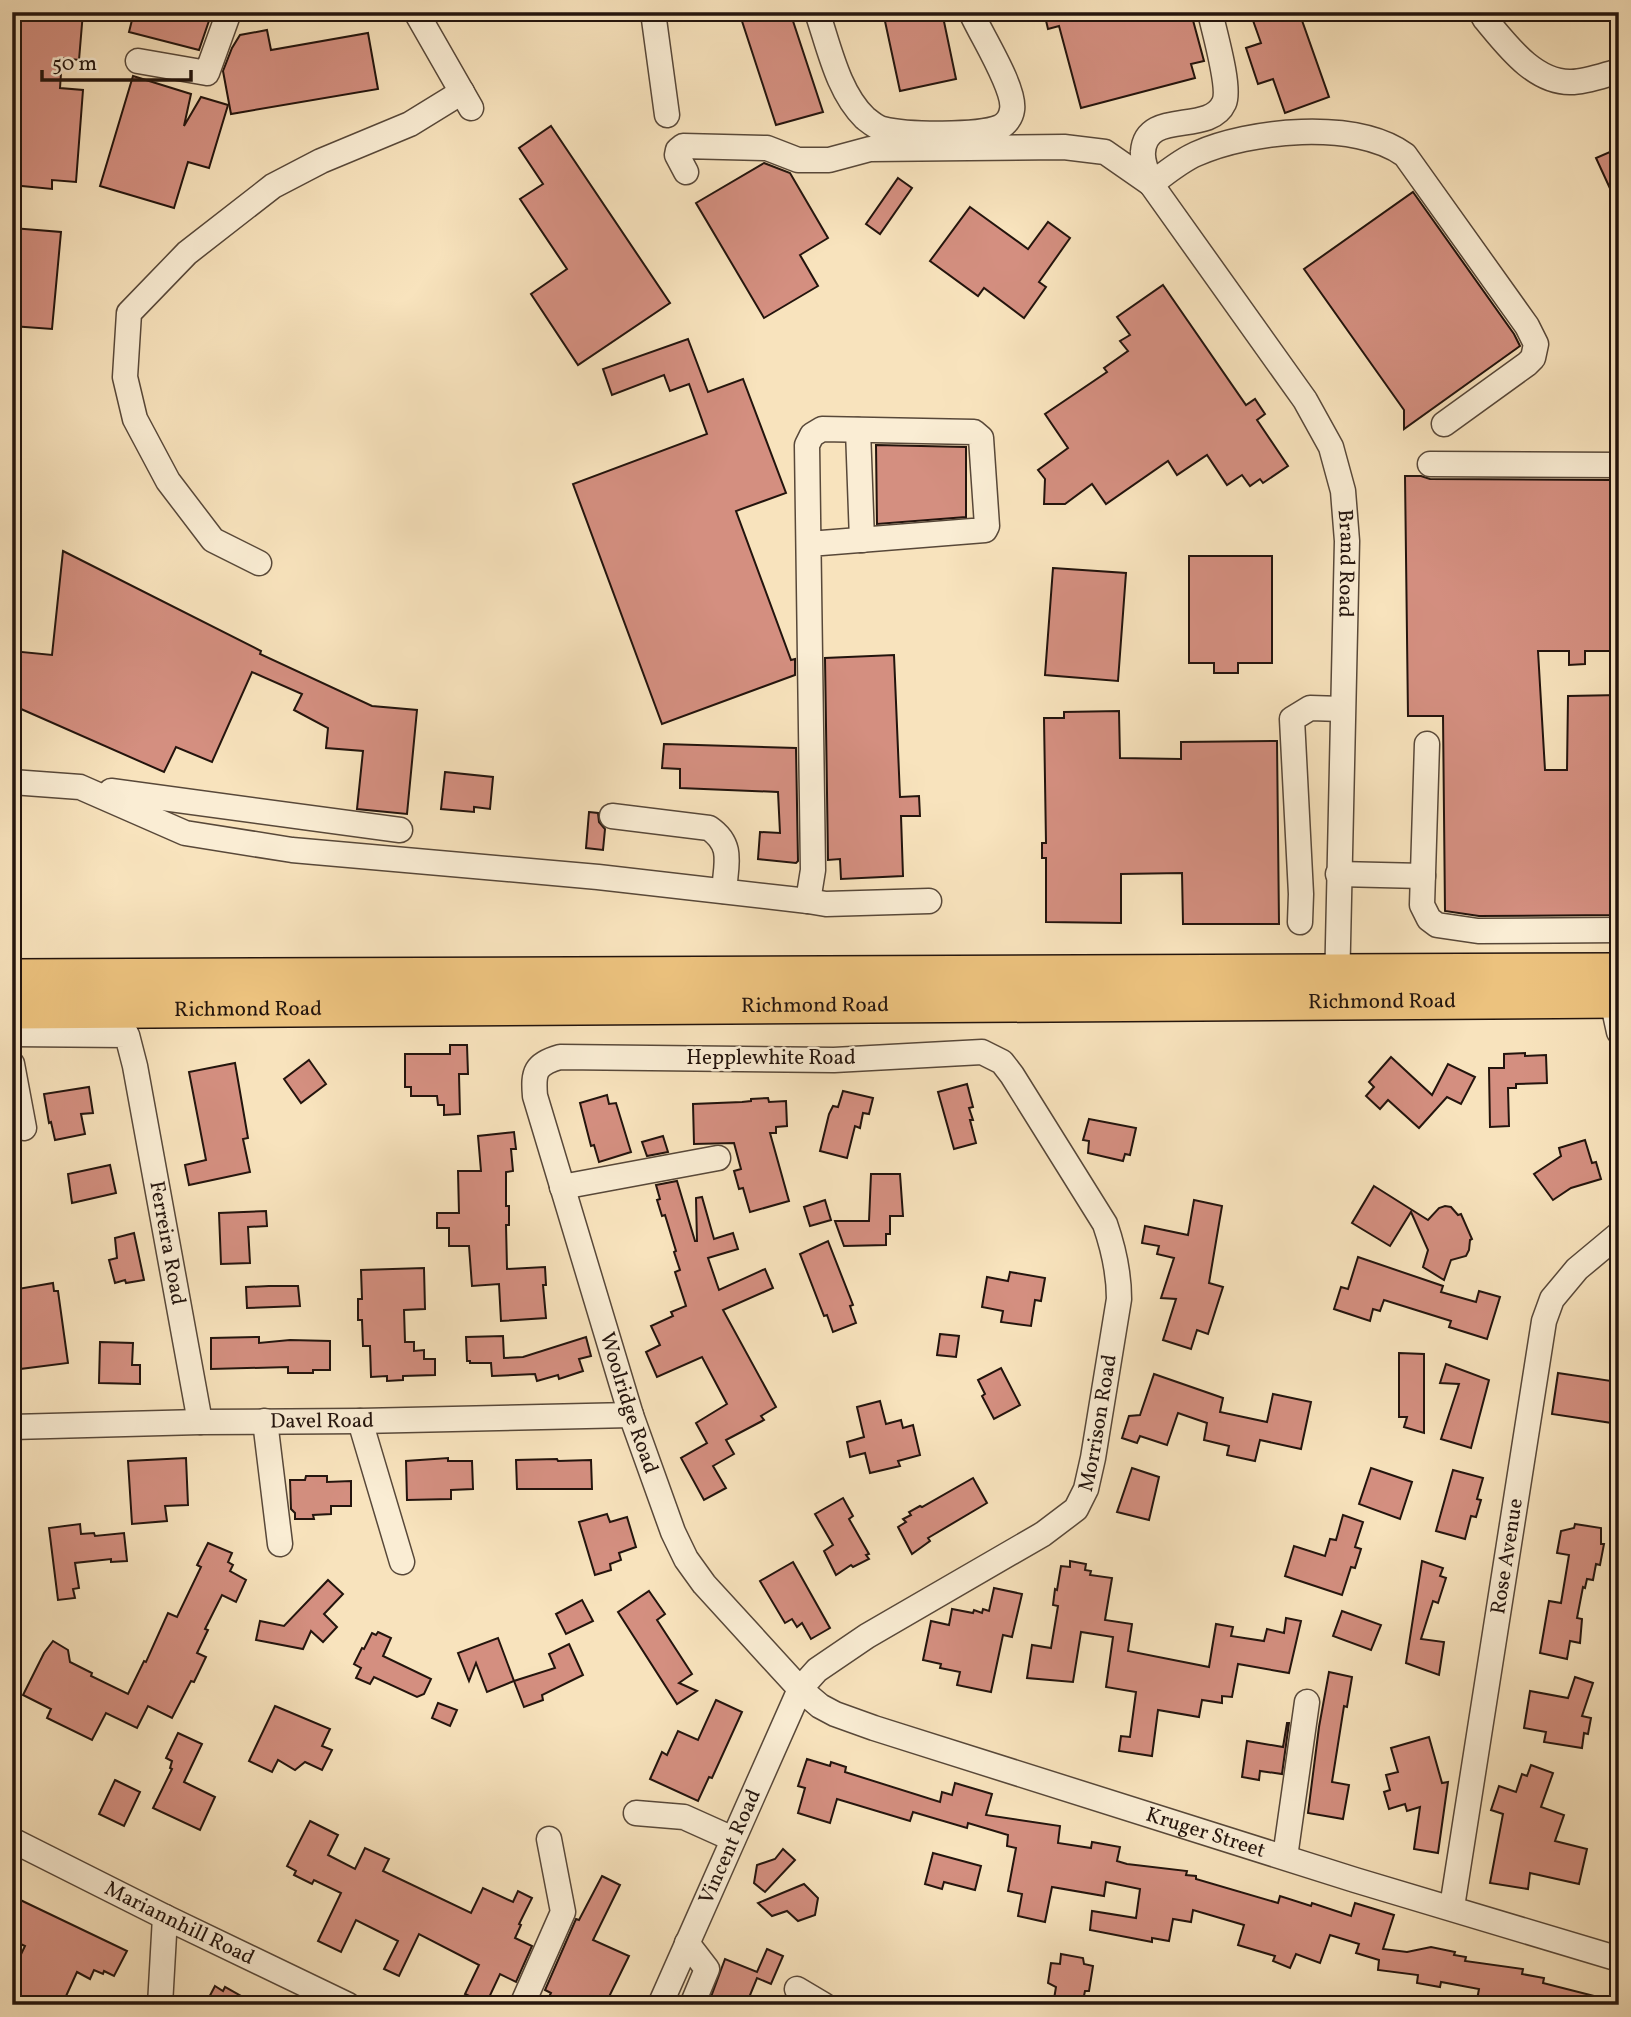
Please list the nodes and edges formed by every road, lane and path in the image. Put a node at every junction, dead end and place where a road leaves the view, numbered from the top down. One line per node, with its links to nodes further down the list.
1 (229, 12): 8 (street)
2 (416, 12): 19 (street)
3 (653, 12): 10 (street)
4 (817, 12): 5 (street)
5 (971, 12)
6 (1210, 12): 12 (street)
7 (1481, 12): 9 (street)
8 (138, 61)
9 (1619, 71)
10 (667, 115)
11 (686, 172): 12 (street)
12 (1151, 184): 13 (street); 20 (street, Brand Road)
13 (1444, 424)
14 (858, 430): 17 (street); 17 (street); 18 (street)
15 (1430, 464): 16 (street)
16 (1619, 465)
17 (862, 540): 18 (street)
18 (809, 544): 29 (street)
19 (259, 563)
20 (1342, 709): 26 (street, Brand Road); 31 (street)
21 (1427, 744): 27 (street)
22 (12, 782): 23 (street)
23 (80, 787): 25 (street); 28 (street)
24 (612, 816): 28 (street)
25 (400, 830)
26 (1338, 874): 27 (street); 34 (street, Brand Road)
27 (1423, 876): 32 (street)
28 (724, 891): 29 (street)
29 (808, 901): 30 (street)
30 (929, 901)
31 (1300, 922)
32 (1619, 930)
33 (12, 977): 34 (highway, Richmond Road)
34 (1338, 987): 35 (highway, Richmond Road); 36 (highway, Richmond Road)
35 (1615, 994)
36 (12, 1011)
37 (12, 1034): 48 (street, Ferreira Road)
38 (12, 1064): 41 (street)
39 (1012, 1075): 40 (street, Hepplewhite Road); 52 (street, Morrison Road)
40 (534, 1079): 43 (street, Woolridge Road)
41 (24, 1128)
42 (718, 1158): 43 (street)
43 (562, 1187): 45 (street, Woolridge Road)
44 (1619, 1234): 59 (street, Rose Avenue)
45 (631, 1415): 47 (street, Davel Road); 52 (street, Woolridge Road)
46 (265, 1421): 47 (street, Davel Road); 48 (street, Davel Road); 50 (street)
47 (360, 1421): 51 (street)
48 (200, 1422): 49 (street, Davel Road)
49 (12, 1427)
50 (280, 1544)
51 (402, 1562)
52 (800, 1689): 56 (street, Vincent Road); 58 (street, Kruger Street)
53 (1307, 1702): 58 (street)
54 (636, 1813): 56 (street)
55 (549, 1839): 66 (street)
56 (733, 1839): 61 (street, Vincent Road)
57 (12, 1840): 60 (street, Mariannhill Road)
58 (1285, 1857): 59 (street, Kruger Street)
59 (1452, 1908): 62 (street, Kruger Street)
60 (165, 1917): 64 (street); 65 (street, Mariannhill Road)
61 (687, 1943): 67 (street, Vincent Road); 68 (street)
62 (1619, 1959)
63 (797, 1989): 69 (street)
64 (160, 2005)
65 (348, 2005)
66 (523, 2005)
67 (660, 2005)
68 (692, 2005)
69 (824, 2005)

